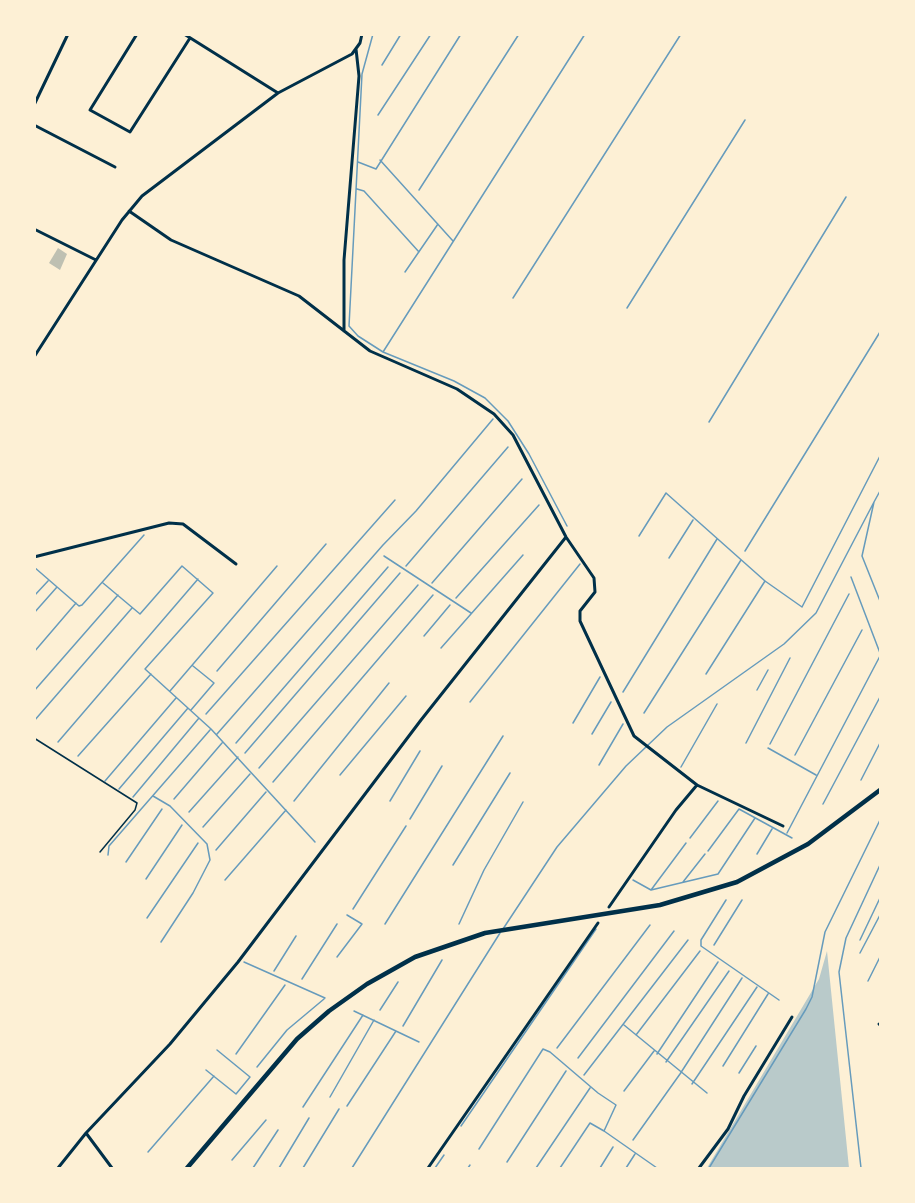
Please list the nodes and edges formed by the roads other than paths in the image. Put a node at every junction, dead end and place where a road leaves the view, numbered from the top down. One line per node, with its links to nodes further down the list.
1 (68, 34): 8 (street)
2 (137, 34): 5 (street)
3 (184, 34): 5 (street)
4 (362, 34): 6 (street)
5 (190, 38): 7 (street)
6 (356, 50): 7 (street); 14 (street)
7 (278, 93): 11 (street)
8 (34, 105)
9 (34, 125): 10 (street)
10 (115, 167)
11 (129, 211): 13 (street); 14 (street)
12 (34, 229): 13 (street)
13 (96, 260): 15 (street)
14 (344, 331): 16 (street)
15 (34, 357)
16 (566, 537): 19 (street); 25 (street)
17 (34, 557): 18 (street)
18 (236, 564)
19 (697, 785): 21 (street); 22 (street)
20 (880, 790): 22 (main road)
21 (783, 826)
22 (610, 910): 28 (main road)
23 (598, 923): 29 (street)
24 (792, 1017): 30 (street)
25 (87, 1133): 26 (street); 27 (street)
26 (58, 1168)
27 (112, 1168)
28 (187, 1168)
29 (428, 1168)
30 (699, 1168)

